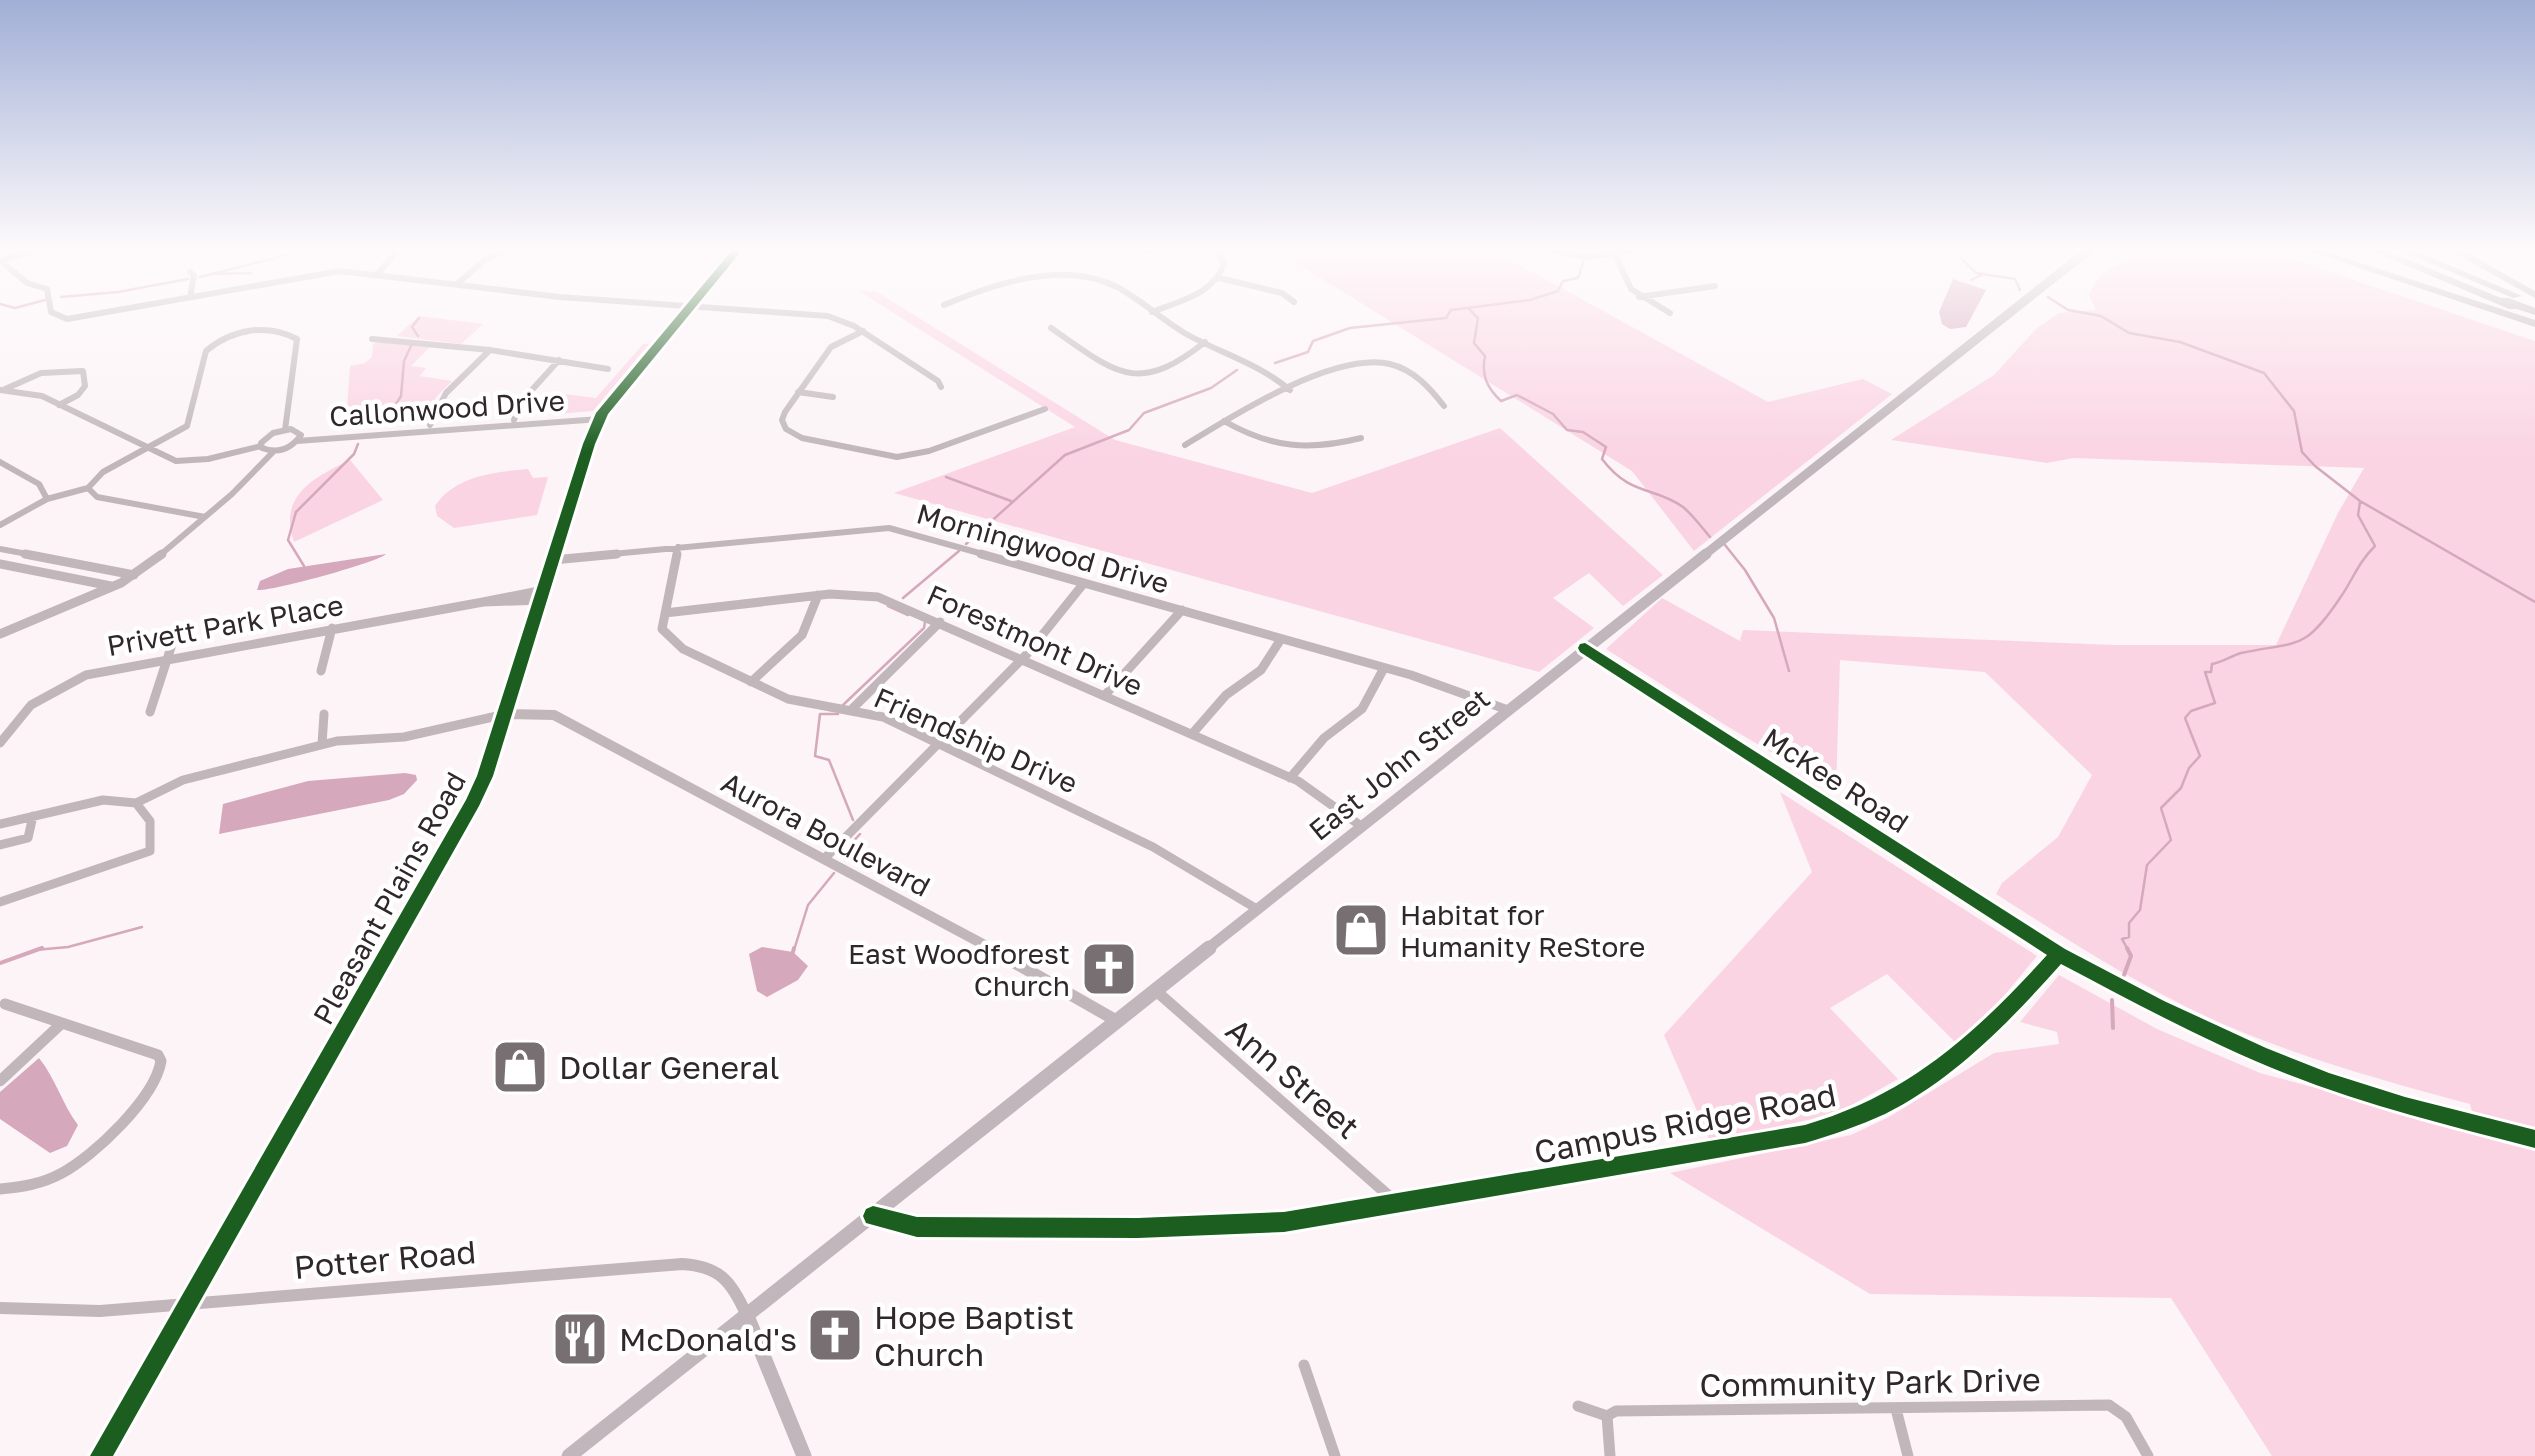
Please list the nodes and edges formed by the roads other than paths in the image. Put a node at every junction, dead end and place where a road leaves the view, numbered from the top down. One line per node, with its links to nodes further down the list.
1 (57, 317): 2 (street)
2 (87, 317)
3 (679, 317): 22 (street, Pleasant Plains Road)
4 (830, 317): 8 (street)
5 (1161, 317): 10 (street)
6 (2003, 317): 54 (main road, East John Street)
7 (1051, 328): 10 (street)
8 (862, 331): 14 (street); 17 (street)
9 (372, 338): 11 (street)
10 (1205, 342): 16 (street)
11 (490, 350): 12 (street); 25 (street)
12 (559, 360): 13 (street); 23 (street)
13 (608, 369)
14 (941, 387)
15 (2, 390): 19 (street); 19 (street)
16 (1290, 390): 20 (street); 24 (street)
17 (798, 392): 18 (street); 21 (street)
18 (833, 396)
19 (59, 404): 31 (street)
20 (1444, 406)
21 (1045, 409)
22 (601, 416): 23 (street, Callonwood Drive); 27 (street, Callonwood Drive); 40 (street, Pleasant Plains Road)
23 (514, 420): 25 (street, Callonwood Drive)
24 (1224, 420): 28 (street); 29 (street)
25 (430, 425): 27 (street, Callonwood Drive)
26 (285, 430): 27 (street); 30 (street); 31 (street)
27 (299, 438): 32 (street)
28 (1361, 438)
29 (1185, 445)
30 (261, 446): 31 (street); 32 (street)
31 (145, 449): 34 (street)
32 (274, 451): 36 (street)
33 (2, 466): 35 (street)
34 (88, 488): 35 (street); 36 (street)
35 (48, 499): 37 (street)
36 (205, 517): 42 (street)
37 (0, 525)
38 (678, 547): 40 (street, Morningwood Drive); 43 (street, Morningwood Drive); 48 (street)
39 (0, 550): 42 (street)
40 (553, 560): 45 (street, Pleasant Plains Road)
41 (0, 564): 44 (street)
42 (134, 575): 44 (street)
43 (1084, 584): 47 (street, Morningwood Drive); 56 (street)
44 (113, 586): 52 (street)
45 (542, 595): 50 (street, Privett Park Place); 65 (street, Pleasant Plains Road)
46 (818, 595): 48 (street, Forestmont Drive); 49 (street, Forestmont Drive); 59 (street)
47 (1182, 610): 53 (street, Morningwood Drive); 60 (street)
48 (664, 613): 59 (street, Friendship Drive)
49 (940, 622): 56 (street, Forestmont Drive); 61 (street)
50 (332, 628): 55 (street, Privett Park Place); 58 (street)
51 (176, 632): 55 (street)
52 (0, 634)
53 (1281, 639): 57 (street, Morningwood Drive); 66 (street)
54 (1585, 648): 62 (main road, East John Street); 79 (street, McKee Road)
55 (168, 657): 63 (street); 67 (street, Privett Park Place)
56 (1023, 659): 60 (street, Forestmont Drive); 69 (street)
57 (1384, 668): 62 (street, Morningwood Drive); 70 (street)
58 (321, 672)
59 (751, 682): 61 (street, Friendship Drive)
60 (1105, 695): 66 (street, Forestmont Drive)
61 (851, 710): 69 (street, Friendship Drive)
62 (1508, 710): 74 (main road, East John Street)
63 (150, 712)
64 (324, 714): 68 (street)
65 (506, 714): 68 (street); 76 (street, Aurora Boulevard); 89 (street, Pleasant Plains Road)
66 (1192, 734): 70 (street, Forestmont Drive)
67 (0, 742)
68 (322, 744): 71 (street)
69 (940, 744): 76 (street); 78 (street, Friendship Drive)
70 (1290, 778): 74 (street, Forestmont Drive)
71 (136, 803): 72 (street); 77 (street)
72 (33, 816): 73 (street); 75 (street)
73 (0, 824)
74 (1361, 826): 78 (main road, East John Street)
75 (0, 845)
76 (825, 858): 82 (street, Aurora Boulevard)
77 (0, 902)
78 (1258, 909): 80 (main road, East John Street)
79 (2059, 954): 85 (street); 87 (street, Campus Ridge Road)
80 (1156, 990): 82 (main road, East John Street); 87 (street, Ann Street)
81 (5, 1004): 83 (street)
82 (1117, 1021): 88 (main road, East John Street)
83 (62, 1023): 84 (street); 86 (street)
84 (0, 1081)
85 (2535, 1139)
86 (0, 1189)
87 (1397, 1204): 88 (street, Campus Ridge Road)
88 (873, 1216): 91 (main road, East John Street)
89 (188, 1303): 90 (street, Potter Road); 91 (street, Potter Road); 97 (street, Pleasant Plains Road)
90 (0, 1308)
91 (747, 1316): 98 (main road, East John Street); 99 (main road)
92 (1304, 1365): 96 (street)
93 (1578, 1406): 95 (street)
94 (1896, 1409): 95 (street, Community Park Drive); 101 (street); 102 (street, Community Park Drive)
95 (1606, 1416): 100 (street)
96 (1334, 1455)
97 (101, 1456)
98 (569, 1456)
99 (804, 1456)
100 (1610, 1456)
101 (1908, 1456)
102 (2148, 1456)

